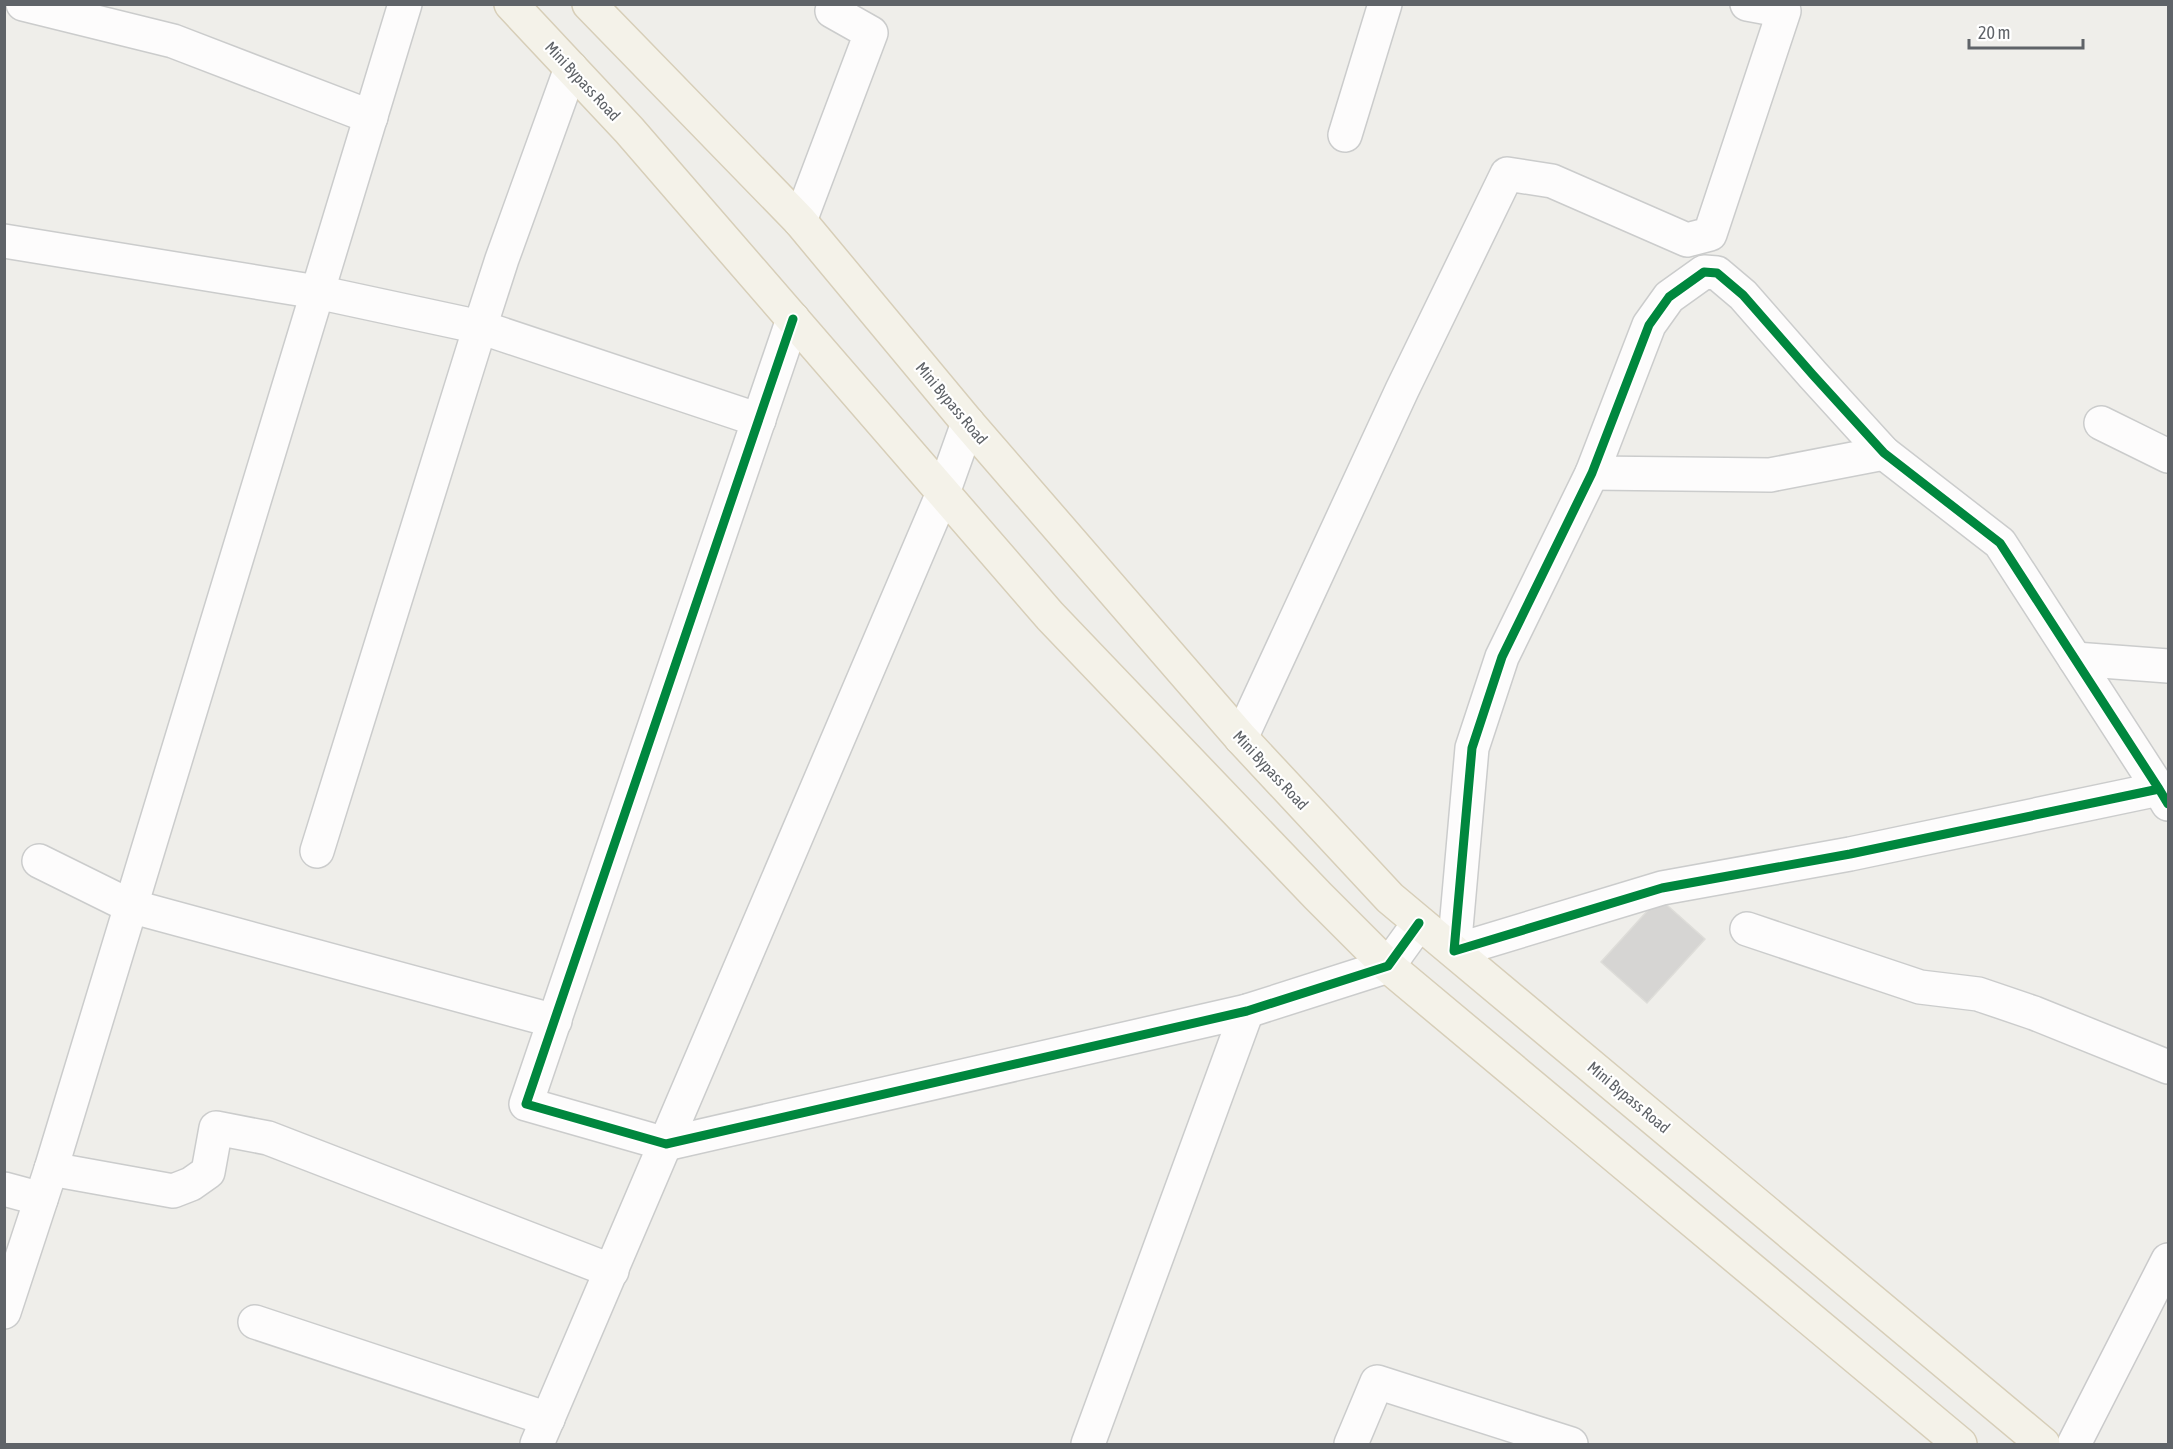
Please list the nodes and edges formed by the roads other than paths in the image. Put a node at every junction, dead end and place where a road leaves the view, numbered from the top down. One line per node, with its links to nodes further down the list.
1 (23, 4): 9 (street)
2 (405, 4): 9 (street)
3 (511, 4): 8 (main road, Mini Bypass Road)
4 (589, 4): 11 (main road, Mini Bypass Road)
5 (834, 4): 11 (street)
6 (1385, 4): 10 (street)
7 (1747, 4): 25 (street)
8 (571, 68): 14 (main road, Mini Bypass Road); 15 (street)
9 (371, 117): 13 (street)
10 (1345, 135)
11 (800, 221): 17 (main road, Mini Bypass Road)
12 (4, 241): 13 (street)
13 (317, 292): 15 (street); 29 (street)
14 (793, 319): 16 (street); 22 (main road, Mini Bypass Road)
15 (480, 327): 16 (street); 27 (street)
16 (759, 420): 35 (street)
17 (968, 423): 22 (street); 25 (main road, Mini Bypass Road)
18 (2101, 423): 20 (street)
19 (1884, 453): 21 (street); 21 (street); 23 (street)
20 (2169, 456)
21 (1592, 473): 32 (street)
22 (943, 493): 33 (main road, Mini Bypass Road); 37 (street)
23 (2074, 659): 24 (street); 26 (street)
24 (2169, 666)
25 (1241, 738): 30 (main road, Mini Bypass Road)
26 (2164, 797): 32 (street)
27 (317, 851)
28 (39, 861): 29 (street)
29 (130, 906): 35 (street); 38 (street)
30 (1419, 922): 32 (main road, Mini Bypass Road); 33 (street)
31 (1747, 929): 36 (street)
32 (1454, 951): 49 (main road, Mini Bypass Road)
33 (1388, 966): 34 (street); 48 (main road, Mini Bypass Road)
34 (1247, 1011): 37 (street); 45 (street)
35 (555, 1021): 37 (street)
36 (2169, 1067)
37 (666, 1144): 41 (street)
38 (46, 1184): 39 (street); 41 (street); 42 (street)
39 (4, 1189)
40 (2169, 1260): 50 (street)
41 (612, 1271): 44 (street)
42 (4, 1312)
43 (255, 1322): 44 (street)
44 (543, 1432)
45 (1088, 1444)
46 (1351, 1444): 47 (street)
47 (1571, 1444)
48 (1960, 1444)
49 (2043, 1444)
50 (2074, 1444)

